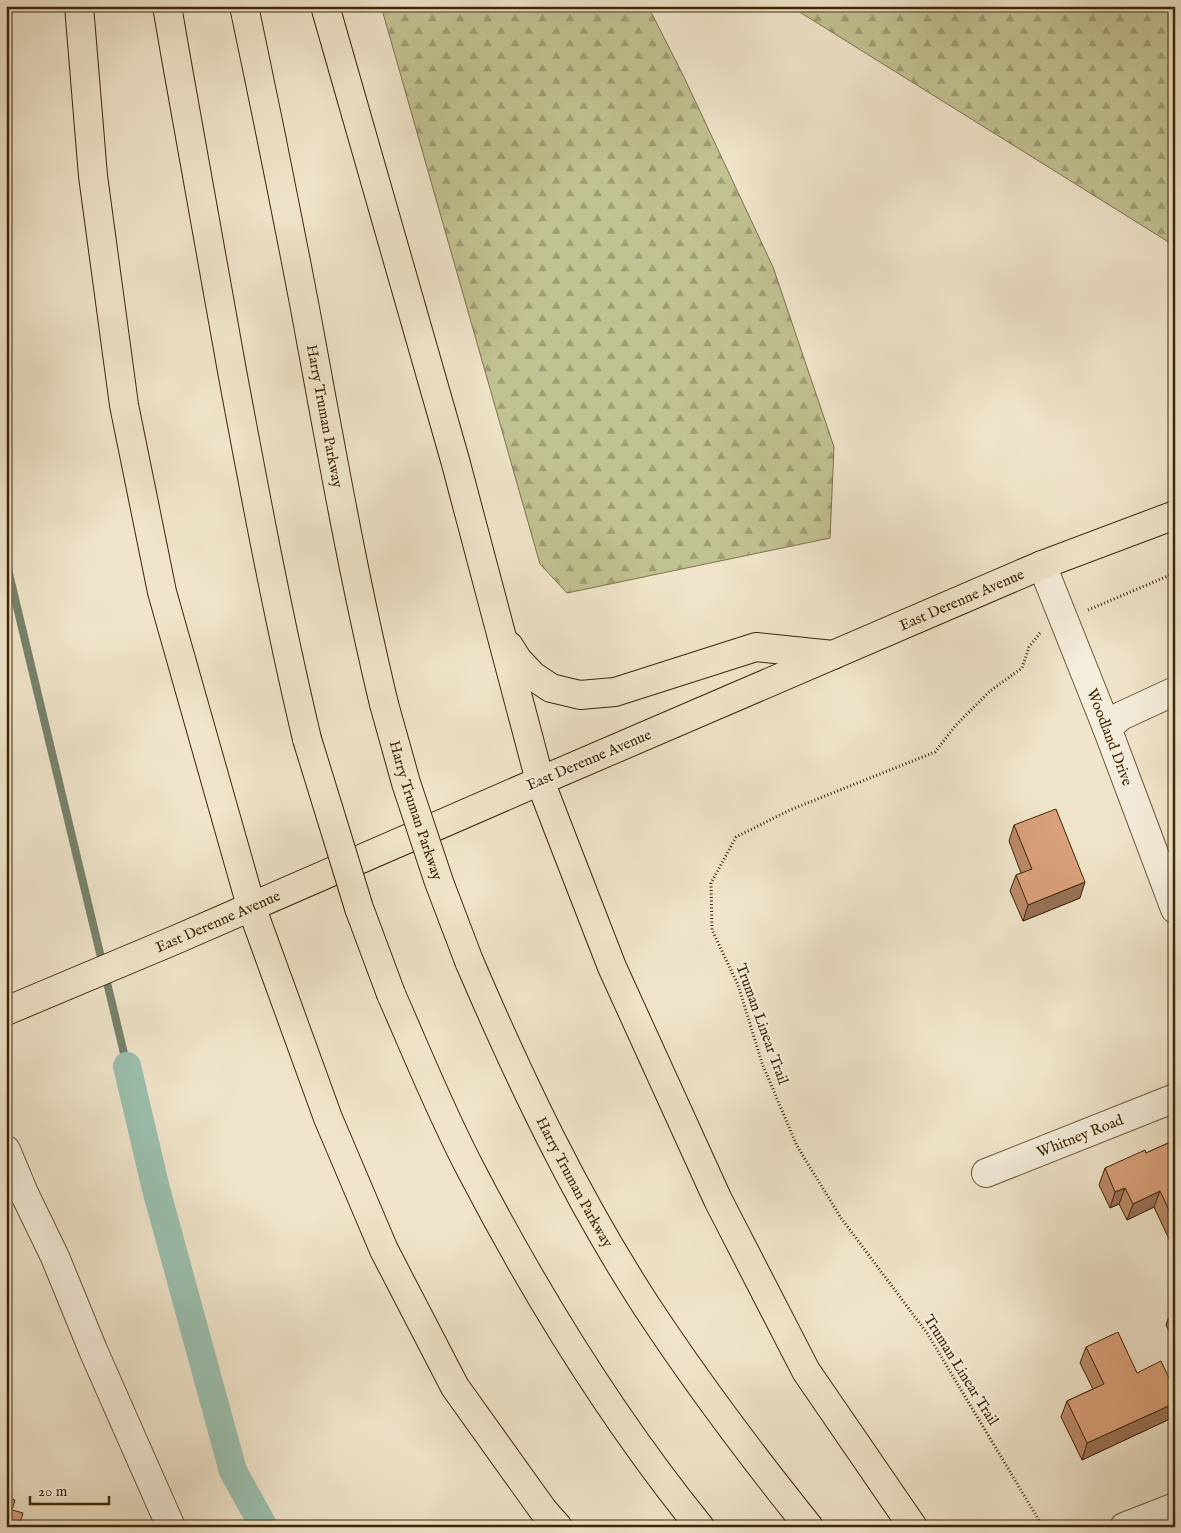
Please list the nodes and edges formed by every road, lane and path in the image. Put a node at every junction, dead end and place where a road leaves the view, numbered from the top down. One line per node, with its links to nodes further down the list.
1 (79, 6): 14 (main road)
2 (167, 6): 23 (main road, bridge)
3 (244, 6): 24 (main road, Harry Truman Parkway, bridge)
4 (325, 6): 9 (main road)
5 (1175, 515): 6 (main road, East Derenne Avenue)
6 (1042, 565): 8 (street, Woodland Drive); 10 (main road, East Derenne Avenue)
7 (1175, 573): 8 (path, Truman Linear Trail)
8 (1064, 620): 12 (street, Woodland Drive); 26 (path, Truman Linear Trail)
9 (500, 633): 10 (main road); 13 (main road)
10 (833, 655): 13 (main road, East Derenne Avenue)
11 (1175, 691): 12 (street)
12 (1108, 728): 15 (street, Woodland Drive)
13 (540, 781): 14 (main road, East Derenne Avenue); 25 (main road)
14 (251, 906): 16 (main road, East Derenne Avenue); 22 (main road)
15 (1175, 909)
16 (7, 1011)
17 (1175, 1098): 19 (street, Whitney Road)
18 (6, 1150): 21 (street)
19 (986, 1173)
20 (1175, 1507): 27 (street)
21 (171, 1527)
22 (558, 1527)
23 (700, 1527)
24 (809, 1527)
25 (913, 1527)
26 (1043, 1527)
27 (1124, 1527)

